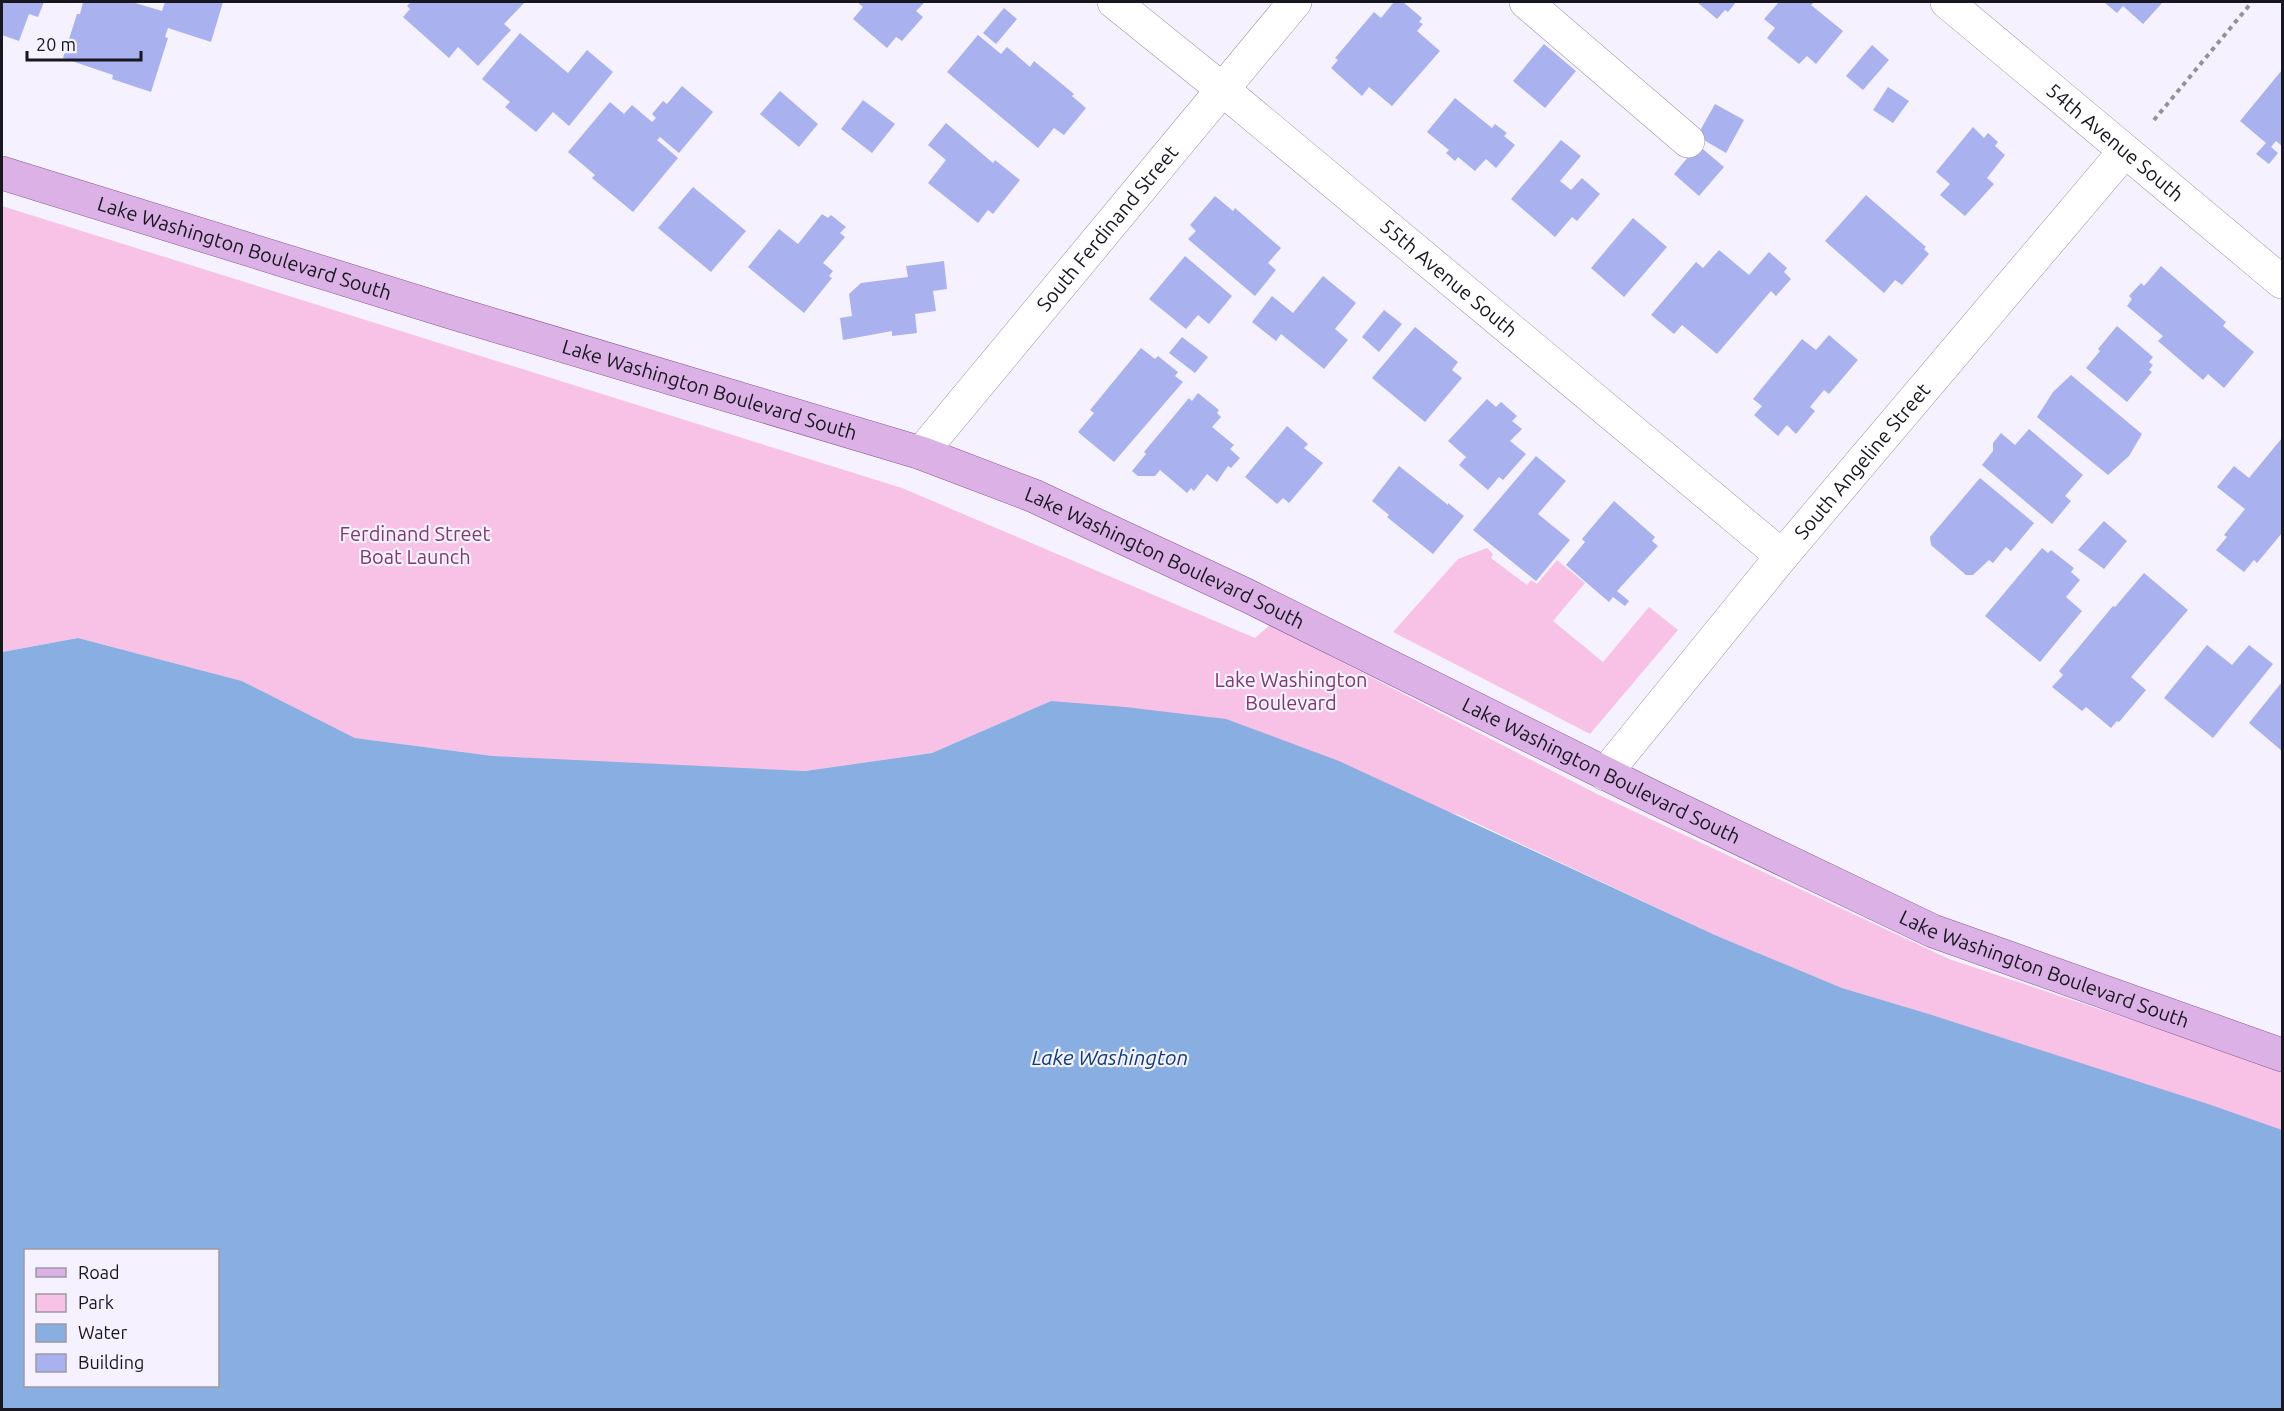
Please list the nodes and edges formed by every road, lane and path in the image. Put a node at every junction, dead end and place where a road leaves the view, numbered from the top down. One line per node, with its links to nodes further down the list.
1 (1114, 2): 6 (street, 55th Avenue South)
2 (1295, 2): 6 (street, South Ferdinand Street)
3 (1526, 2): 8 (street)
4 (1947, 2): 9 (street, 54th Avenue South)
5 (2252, 2): 7 (path)
6 (1222, 89): 12 (street, South Ferdinand Street); 13 (street, 55th Avenue South)
7 (2154, 120)
8 (1688, 141)
9 (2125, 151): 11 (street, 54th Avenue South); 13 (street, South Angeline Street)
10 (2, 174): 12 (main road, Lake Washington Boulevard South)
11 (2283, 282)
12 (921, 453): 14 (main road, Lake Washington Boulevard South)
13 (1782, 556): 14 (street, South Angeline Street)
14 (1605, 774): 15 (main road, Lake Washington Boulevard South)
15 (2283, 1054)

